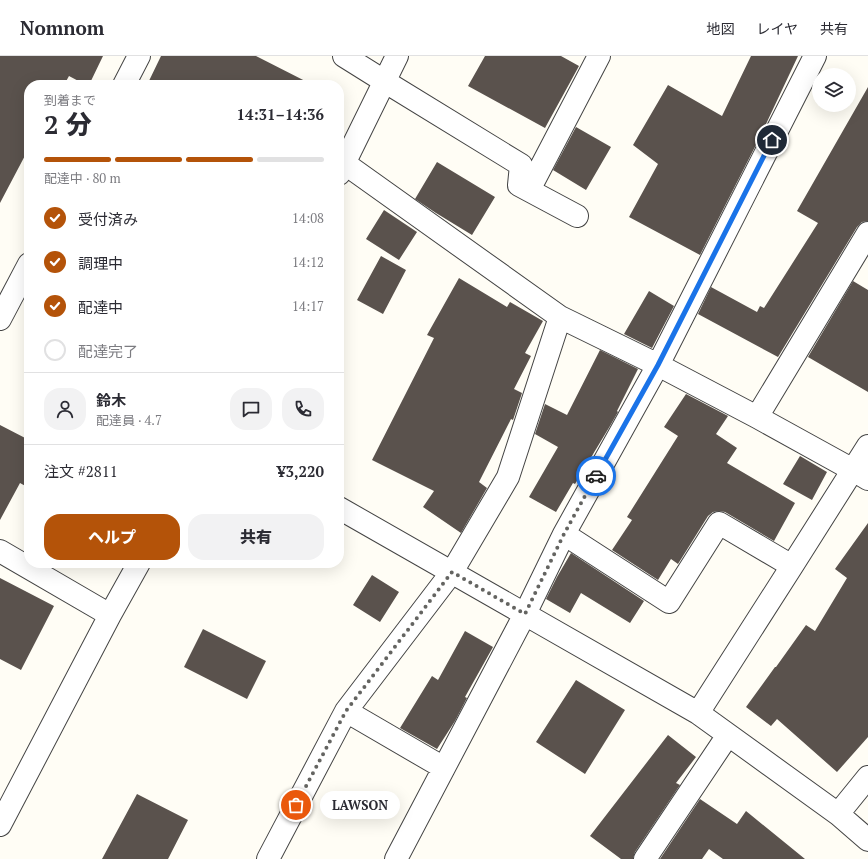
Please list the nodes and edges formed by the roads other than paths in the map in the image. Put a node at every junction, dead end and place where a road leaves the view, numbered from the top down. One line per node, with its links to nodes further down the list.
1 (139, 56): 6 (street)
2 (344, 56): 7 (street)
3 (397, 56): 7 (street)
4 (600, 56): 10 (street)
5 (815, 56): 16 (street)
6 (127, 80)
7 (384, 81): 8 (street); 10 (street)
8 (344, 164)
9 (344, 169): 14 (street)
10 (529, 190): 11 (street)
11 (577, 216)
12 (868, 233): 17 (street)
13 (24, 273): 15 (street)
14 (560, 317): 16 (street); 27 (street)
15 (0, 319)
16 (658, 365): 17 (street); 21 (street)
17 (757, 417): 19 (street)
18 (868, 446): 19 (street)
19 (861, 474): 24 (street)
20 (344, 511): 27 (street)
21 (564, 534): 24 (street); 28 (street)
22 (0, 551): 23 (street)
23 (24, 565)
24 (792, 566): 31 (street)
25 (29, 568): 29 (street)
26 (136, 568): 29 (street)
27 (452, 572): 28 (street); 30 (street)
28 (525, 614): 31 (street); 33 (street)
29 (110, 615): 36 (street)
30 (346, 711): 33 (street); 38 (street)
31 (698, 713): 32 (street)
32 (728, 735): 35 (street); 40 (street)
33 (444, 768): 39 (street)
34 (868, 777): 35 (street)
35 (838, 814): 37 (street)
36 (0, 825)
37 (868, 840)
38 (268, 859)
39 (396, 859)
40 (645, 859)

